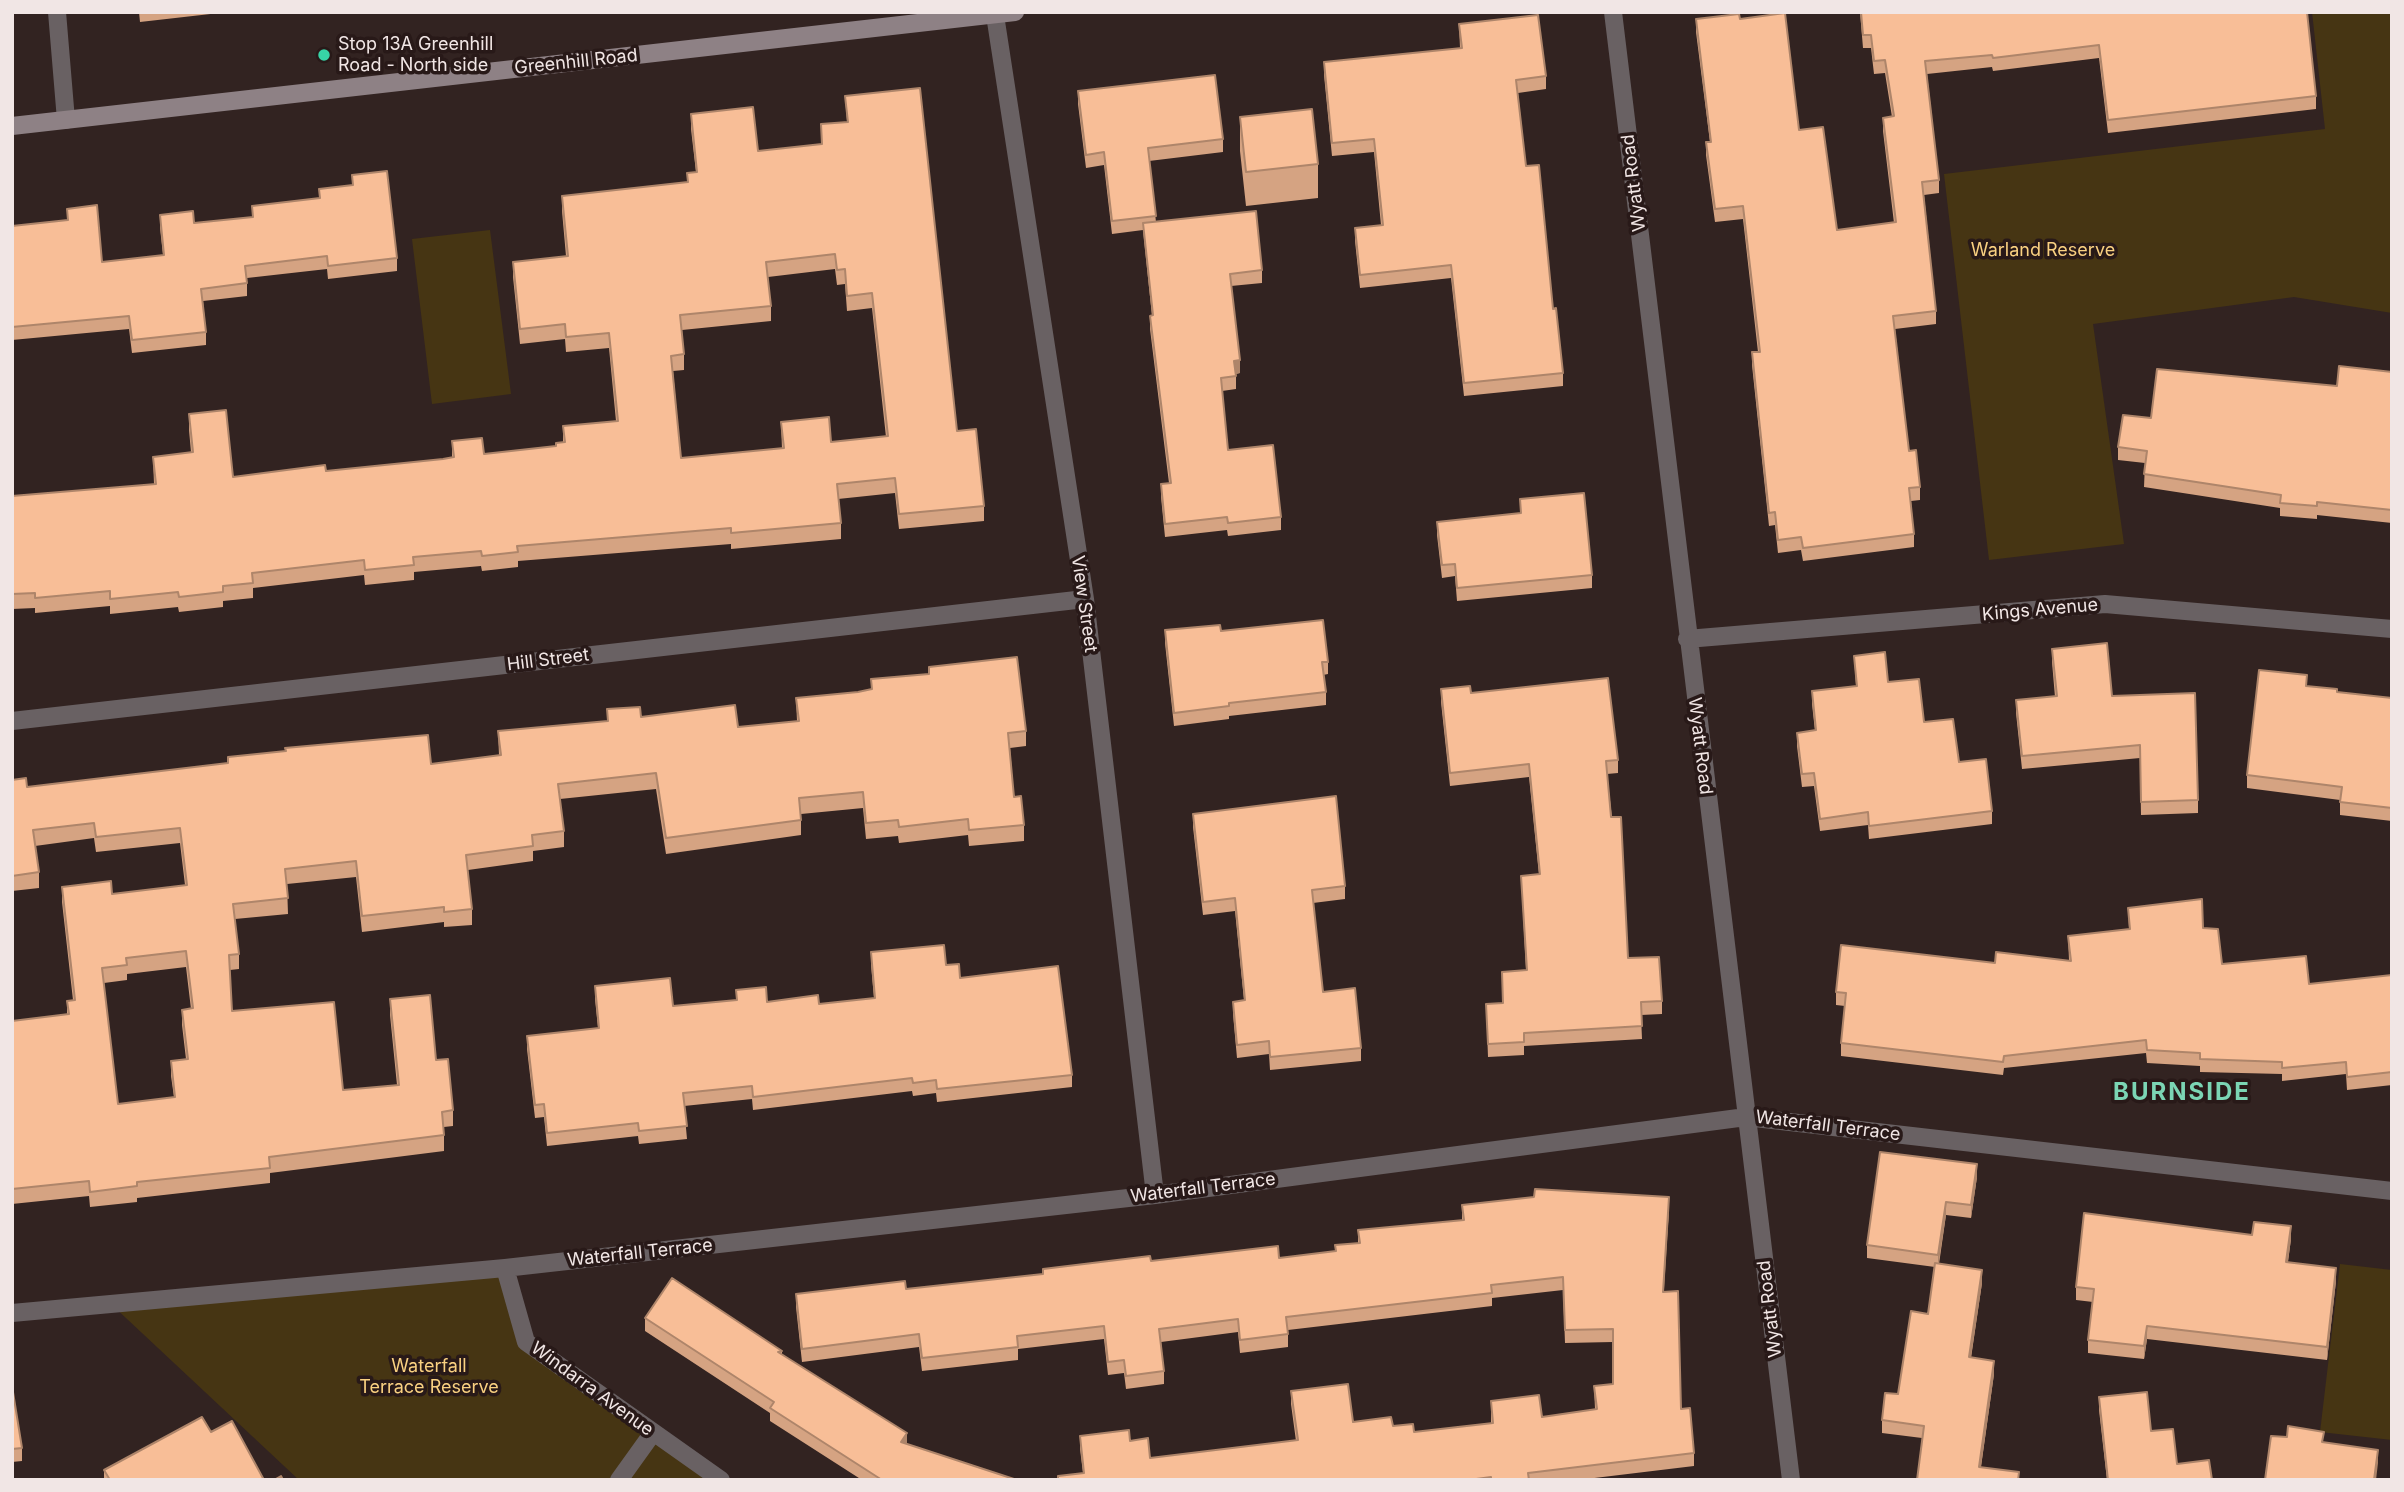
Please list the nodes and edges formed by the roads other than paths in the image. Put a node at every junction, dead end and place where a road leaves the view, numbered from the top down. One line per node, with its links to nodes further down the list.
1 (57, 12): 5 (street)
2 (1015, 12): 4 (main road, Greenhill Road)
3 (1613, 12): 9 (street, Wyatt Road)
4 (995, 15): 5 (main road, Greenhill Road); 7 (street, View Street)
5 (66, 120): 6 (main road, Greenhill Road)
6 (12, 126)
7 (1085, 599): 10 (street, Hill Street); 13 (street, View Street)
8 (2392, 629): 9 (street, Kings Avenue)
9 (1687, 639): 11 (street, Wyatt Road)
10 (12, 721)
11 (1746, 1117): 12 (street, Waterfall Terrace); 13 (street, Waterfall Terrace); 19 (street, Wyatt Road)
12 (2392, 1191)
13 (1155, 1195): 14 (street, Waterfall Terrace)
14 (505, 1268): 15 (street, Waterfall Terrace); 16 (street, Windarra Avenue)
15 (12, 1313)
16 (652, 1434): 17 (street); 18 (street, Windarra Avenue)
17 (619, 1480)
18 (721, 1480)
19 (1791, 1480)

